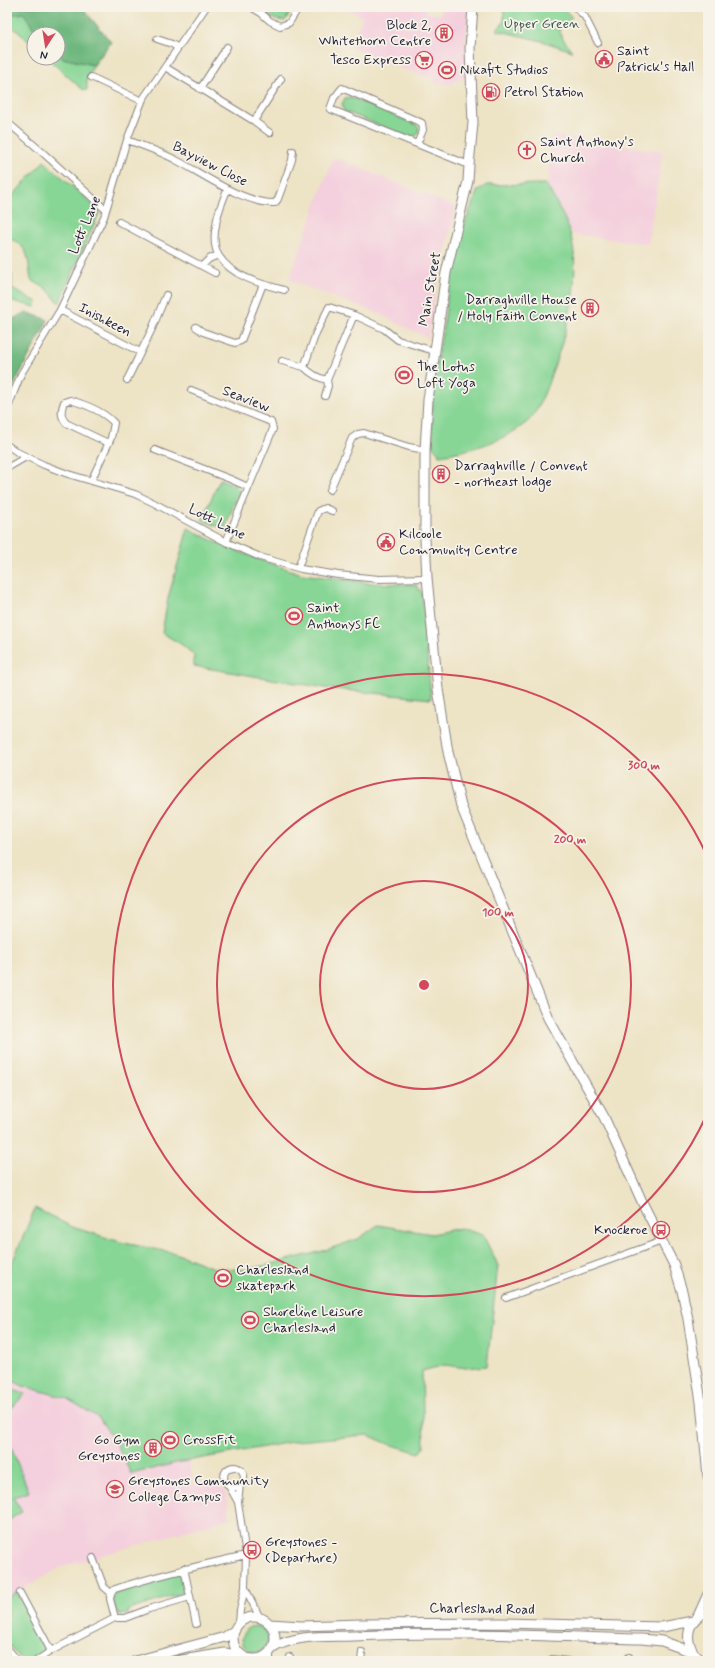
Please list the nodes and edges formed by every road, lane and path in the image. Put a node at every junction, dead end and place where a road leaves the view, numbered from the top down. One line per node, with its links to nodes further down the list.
1 (206, 7): 10 (street, Lott Lane)
2 (251, 7): 6 (street)
3 (300, 7): 6 (street)
4 (473, 7): 22 (main road, Main Street)
5 (574, 7): 8 (street)
6 (262, 10)
7 (157, 39): 10 (street)
8 (598, 43)
9 (227, 47): 14 (street)
10 (178, 48): 11 (street, Lott Lane)
11 (165, 68): 14 (street); 15 (street, Lott Lane)
12 (91, 77): 15 (street)
13 (281, 79): 16 (street)
14 (200, 89): 16 (street)
15 (142, 101): 19 (street, Lott Lane)
16 (254, 121): 18 (street)
17 (7, 122): 24 (street)
18 (270, 133)
19 (127, 140): 23 (street, Bayview Close); 24 (street, Lott Lane)
20 (417, 144): 20 (street); 22 (street)
21 (293, 151): 23 (street, Bayview Close)
22 (470, 165): 35 (main road, Main Street)
23 (227, 190): 26 (street)
24 (106, 210): 32 (street, Lott Lane)
25 (119, 222): 27 (street)
26 (218, 255): 27 (street); 29 (street)
27 (202, 266): 28 (street)
28 (215, 273)
29 (263, 284): 30 (street); 34 (street)
30 (284, 290)
31 (166, 295): 36 (street, Inishkeen)
32 (60, 310): 36 (street, Inishkeen); 43 (street, Lott Lane)
33 (354, 315): 35 (street); 38 (street); 40 (street)
34 (196, 327)
35 (434, 351): 47 (main road, Main Street)
36 (140, 352): 39 (street, Inishkeen)
37 (282, 361): 38 (street)
38 (304, 367): 40 (street)
39 (127, 380)
40 (327, 380): 42 (street)
41 (191, 390): 51 (street, Seaview)
42 (325, 396)
43 (7, 410)
44 (108, 443): 44 (street); 50 (street)
45 (7, 445): 48 (street, Lott Lane)
46 (155, 450): 51 (street)
47 (425, 450): 52 (street); 56 (main road, Main Street)
48 (26, 457): 49 (street); 50 (street, Lott Lane)
49 (7, 468)
50 (91, 482): 54 (street, Lott Lane)
51 (248, 487): 54 (street, Seaview)
52 (330, 490)
53 (332, 511): 55 (street)
54 (226, 542): 55 (street, Lott Lane)
55 (298, 568): 56 (street, Lott Lane)
56 (427, 578): 57 (main road, Main Street)
57 (662, 1241): 58 (street); 59 (main road, Main Street)
58 (506, 1298)
59 (704, 1401): 60 (main road, Main Street)
60 (708, 1476)
61 (240, 1485): 62 (street); 62 (street); 63 (street)
62 (229, 1486): 63 (street)
63 (238, 1502): 64 (street)
64 (246, 1555): 66 (street); 67 (street)
65 (93, 1558): 69 (street)
66 (184, 1568): 69 (street); 71 (street)
67 (245, 1588): 74 (street); 78 (street)
68 (20, 1593): 80 (street)
69 (111, 1593): 73 (street)
70 (708, 1594): 75 (main road)
71 (190, 1597): 73 (street); 76 (street)
72 (708, 1612): 75 (main road, Charlesland Road)
73 (116, 1618): 80 (street)
74 (260, 1618): 77 (main road); 78 (main road)
75 (696, 1619): 77 (main road, Charlesland Road); 83 (main road)
76 (196, 1624)
77 (270, 1624): 82 (main road)
78 (237, 1627): 84 (main road); 87 (main road)
79 (7, 1648): 85 (street)
80 (51, 1651): 86 (street)
81 (362, 1652): 89 (street)
82 (271, 1654): 83 (main road, Charlesland Road); 84 (main road)
83 (698, 1658)
84 (248, 1659): 88 (main road)
85 (18, 1661)
86 (36, 1661)
87 (135, 1661)
88 (176, 1661)
89 (361, 1661)
90 (551, 1661): 91 (street)
91 (568, 1661)

